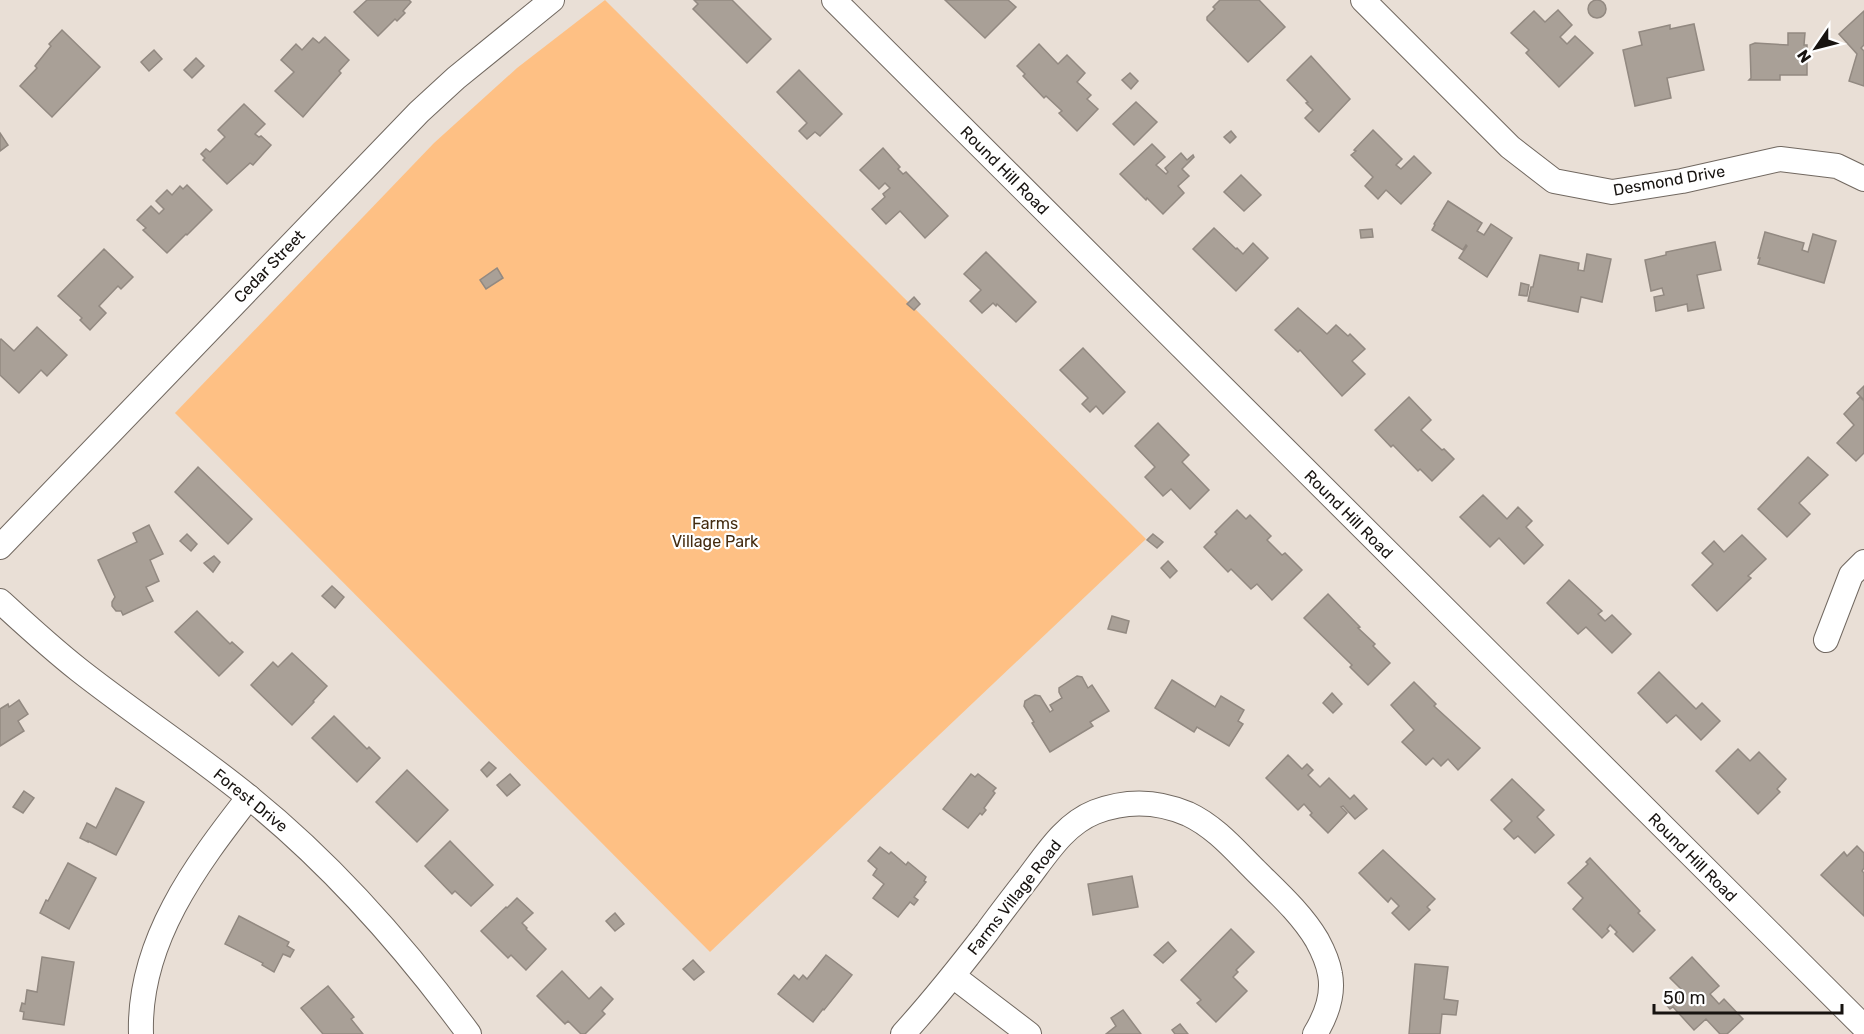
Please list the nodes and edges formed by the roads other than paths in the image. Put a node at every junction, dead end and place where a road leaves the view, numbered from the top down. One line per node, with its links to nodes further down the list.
1 (552, 0): 5 (street, Cedar Street)
2 (834, 0): 11 (street, Round Hill Road)
3 (1363, 0): 4 (street, Desmond Drive)
4 (1864, 179)
5 (0, 547)
6 (1864, 562): 8 (street)
7 (0, 600): 9 (street, Forest Drive)
8 (1826, 640)
9 (249, 797): 12 (street); 13 (street, Forest Drive)
10 (953, 976): 14 (street, Farms Village Road); 15 (street); 16 (street, Farms Village Road)
11 (1864, 1027)
12 (141, 1034)
13 (469, 1034)
14 (903, 1034)
15 (1029, 1034)
16 (1315, 1034)

